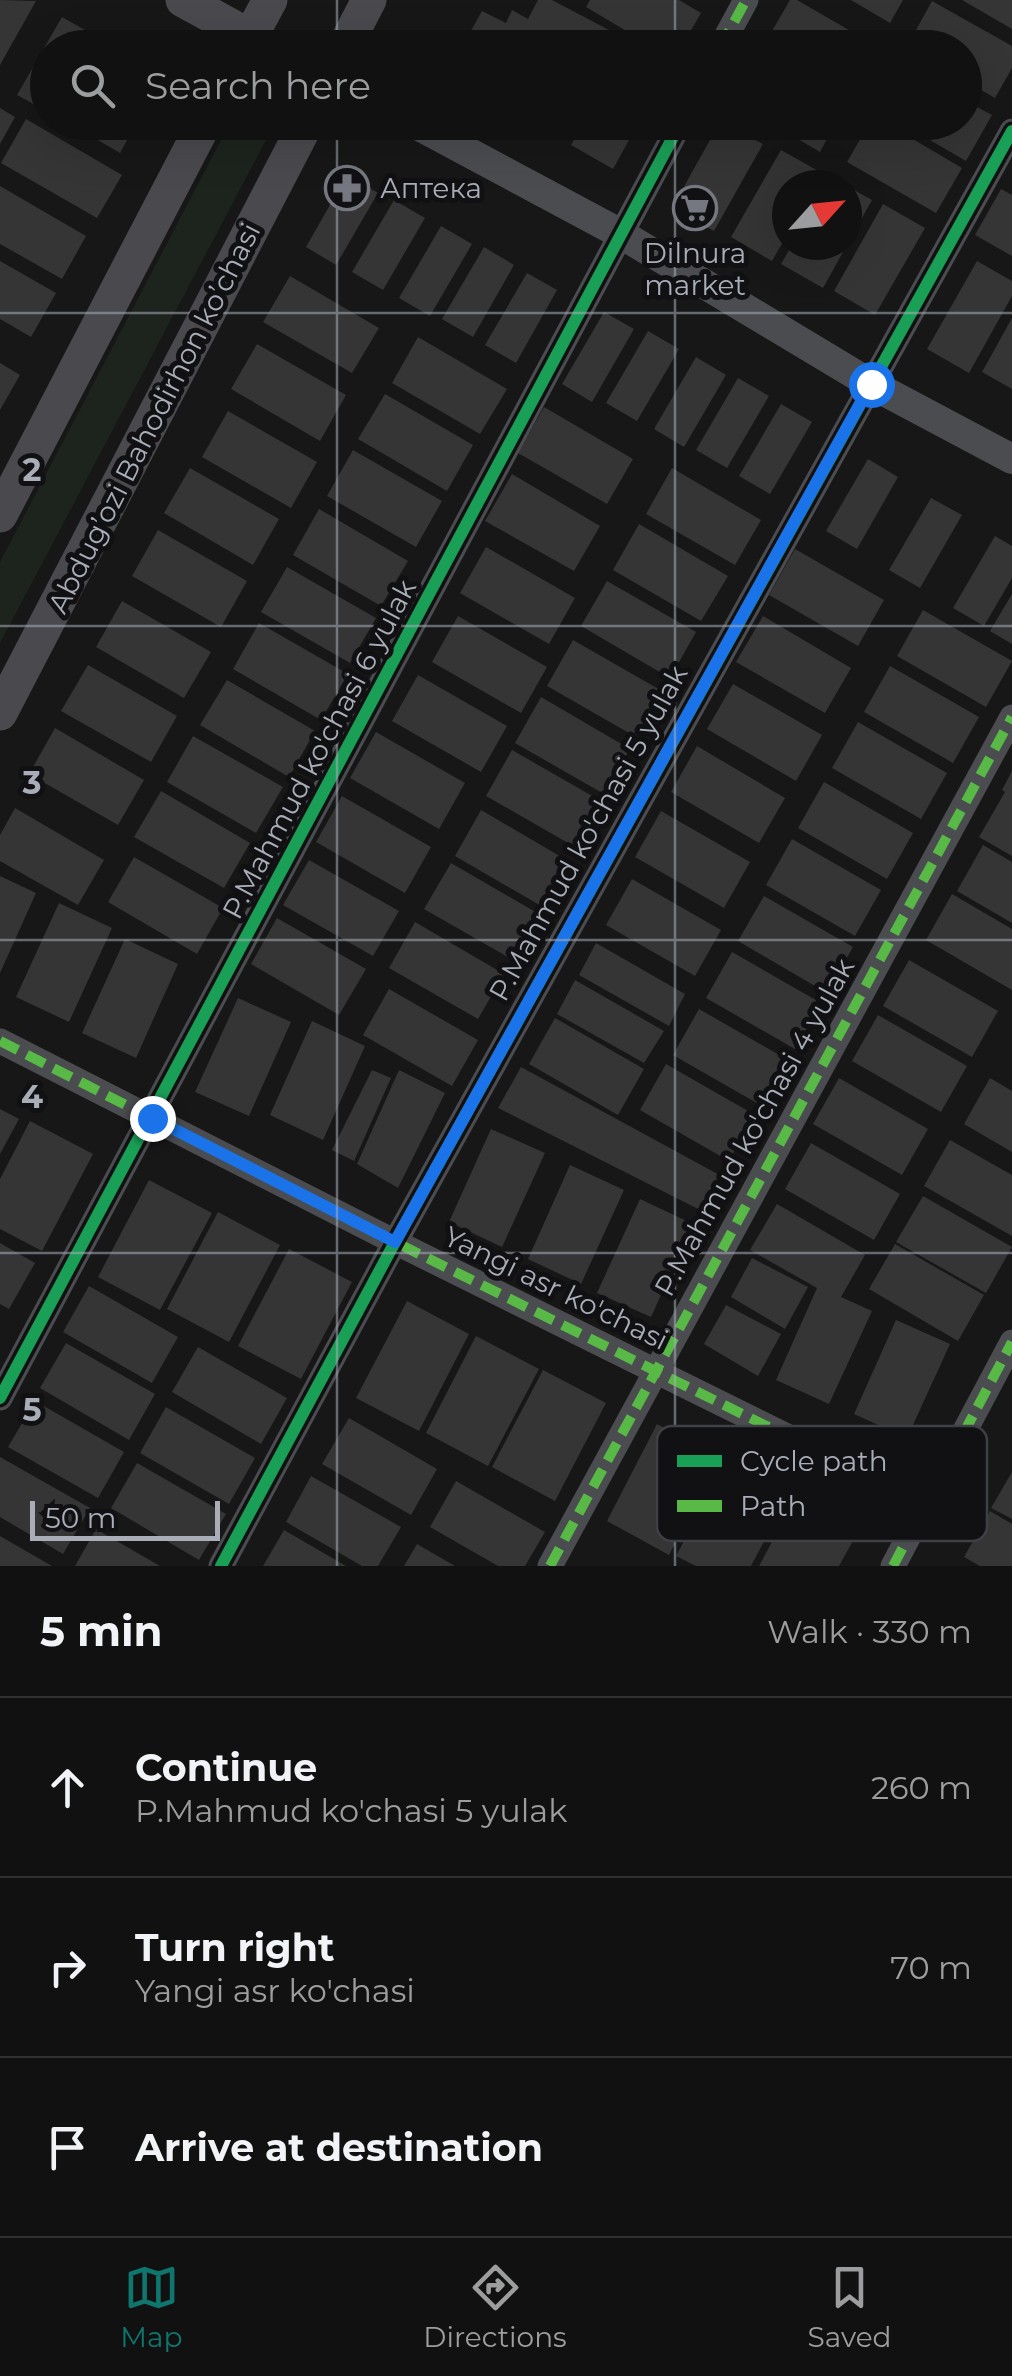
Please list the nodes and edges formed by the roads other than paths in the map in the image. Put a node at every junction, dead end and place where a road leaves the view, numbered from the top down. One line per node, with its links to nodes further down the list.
1 (183, 0): 5 (main road)
2 (270, 0): 6 (main road)
3 (369, 0): 7 (main road)
4 (746, 0): 8 (street)
5 (232, 30)
6 (260, 30)
7 (353, 30)
8 (730, 30)
9 (1012, 132): 15 (street, P.Mahmud ko'chasi 5 yulak)
10 (196, 140): 17 (main road)
11 (297, 140): 18 (main road, Abdug’ozi Bahodirhon ko’chasi)
12 (446, 140): 14 (street)
13 (671, 140): 14 (street, P.Mahmud ko'chasi 6 yulak)
14 (621, 234): 15 (street); 21 (street, P.Mahmud ko'chasi 6 yulak)
15 (871, 384): 16 (street); 22 (street, P.Mahmud ko'chasi 5 yulak)
16 (1012, 460)
17 (0, 515)
18 (0, 713)
19 (1012, 717): 24 (street, P.Mahmud ko'chasi 4 yulak)
20 (0, 1041): 21 (street, Yangi asr ko'chasi)
21 (152, 1118): 22 (street, Yangi asr ko'chasi); 25 (street, P.Mahmud ko'chasi 6 yulak)
22 (395, 1242): 24 (street, Yangi asr ko'chasi); 29 (street, P.Mahmud ko'chasi 5 yulak)
23 (1012, 1342): 27 (street)
24 (656, 1371): 26 (street, Yangi asr ko'chasi); 30 (street, P.Mahmud ko'chasi 4 yulak)
25 (0, 1398)
26 (767, 1426)
27 (968, 1426)
28 (907, 1541): 31 (street)
29 (222, 1566)
30 (550, 1566)
31 (893, 1566)

